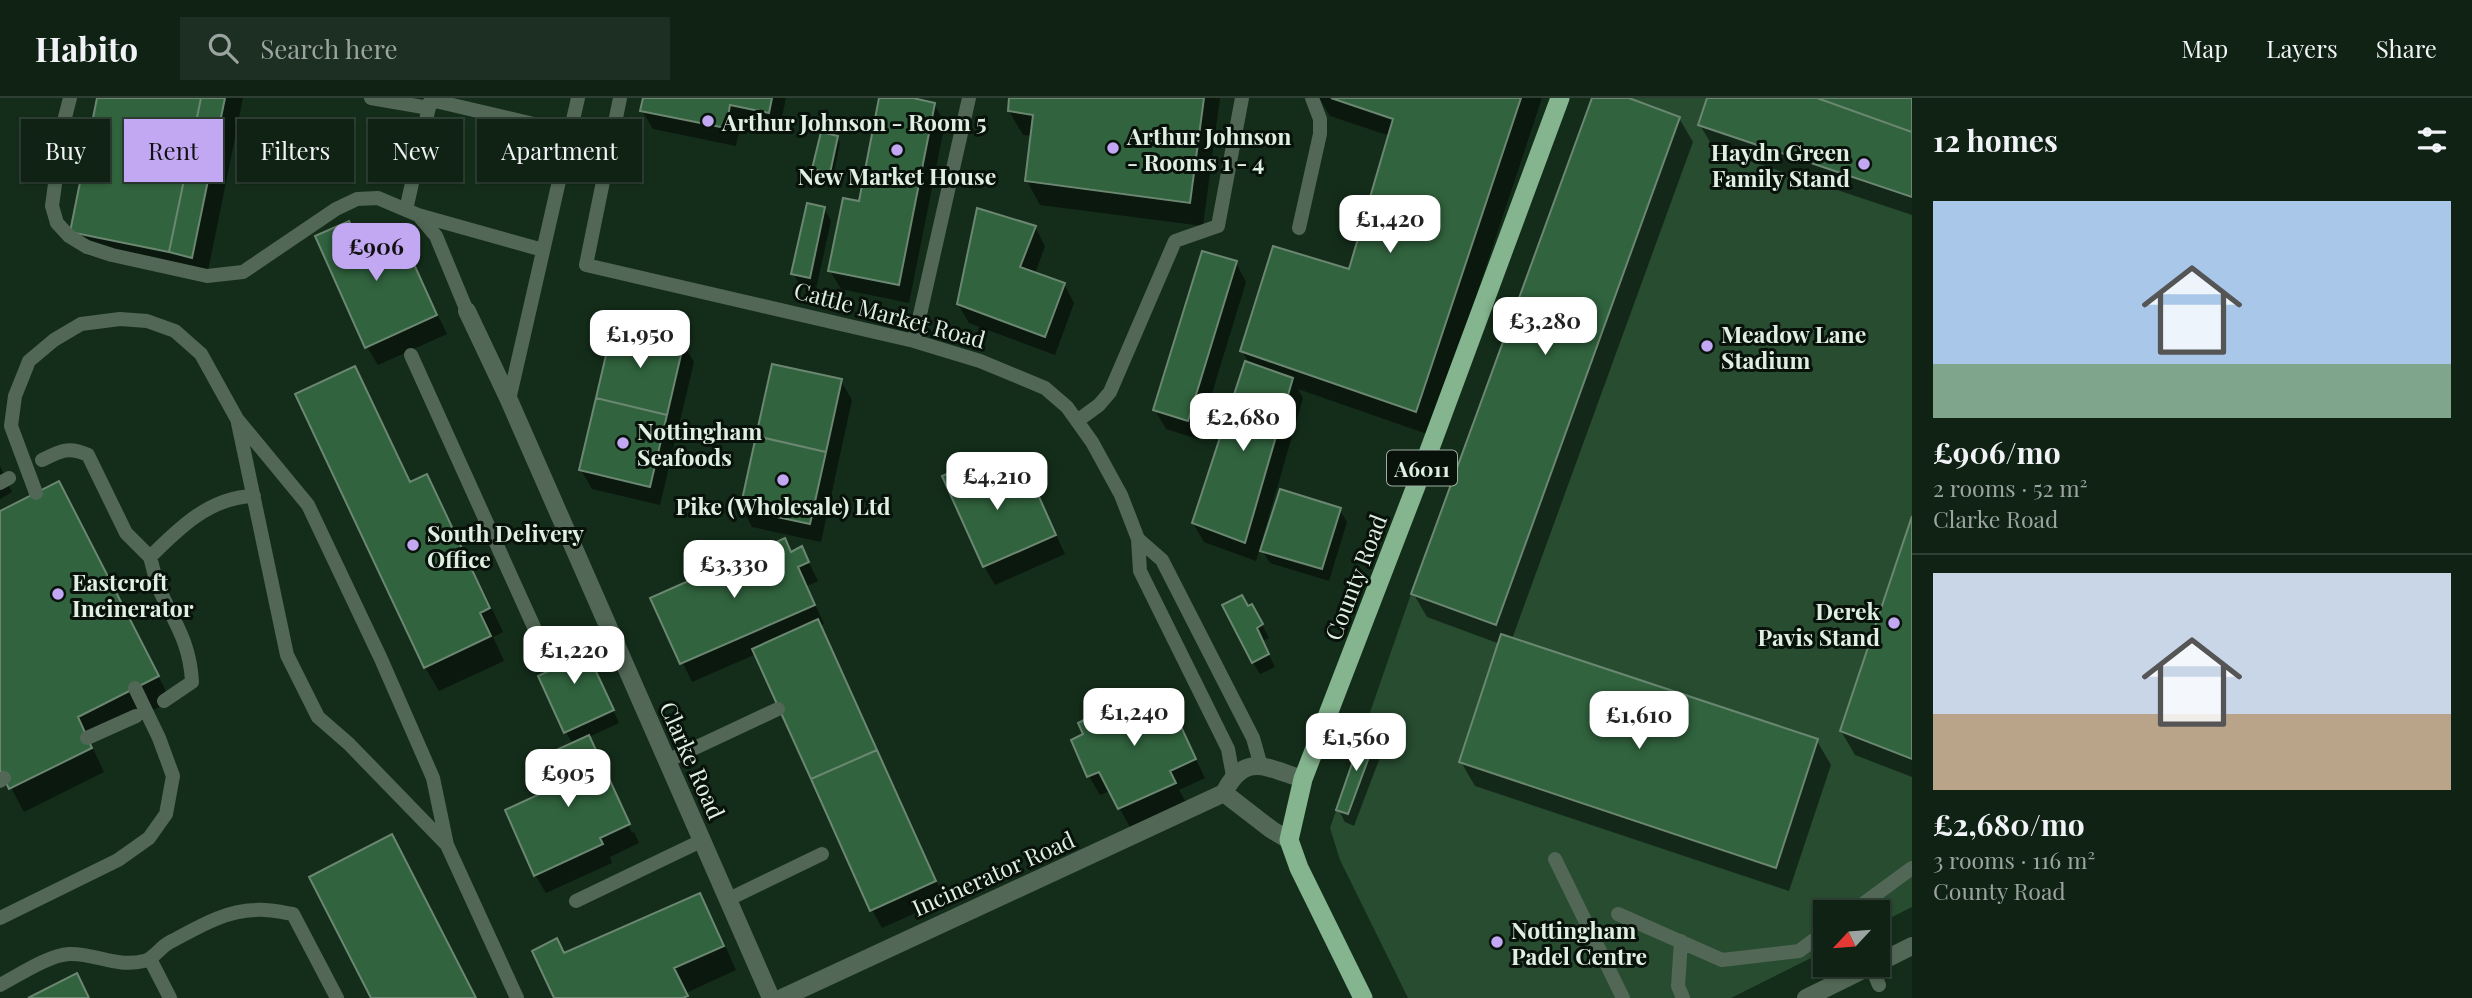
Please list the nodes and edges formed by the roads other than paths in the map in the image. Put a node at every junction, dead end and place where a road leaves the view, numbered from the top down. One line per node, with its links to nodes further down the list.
1 (70, 98): 13 (lane)
2 (371, 98): 9 (lane)
3 (578, 98): 11 (lane)
4 (620, 98): 17 (lane, Cattle Market Road)
5 (969, 98): 17 (lane)
6 (1242, 98): 21 (lane)
7 (1312, 98): 14 (lane)
8 (1559, 98): 36 (highway, County Road / A6011)
9 (430, 102): 10 (lane); 13 (lane)
10 (508, 119)
11 (574, 119)
12 (560, 182): 15 (lane)
13 (412, 212): 15 (lane); 16 (lane)
14 (1299, 228)
15 (543, 250): 19 (lane)
16 (467, 311): 19 (street, Clarke Road)
17 (914, 341): 21 (lane, Cattle Market Road)
18 (411, 355): 27 (lane)
19 (509, 400): 33 (street, Clarke Road)
20 (237, 419): 23 (lane); 24 (lane); 40 (lane)
21 (1077, 421): 25 (lane, Cattle Market Road)
22 (42, 460): 26 (lane)
23 (36, 493)
24 (254, 496): 26 (lane); 40 (lane)
25 (1138, 539): 34 (lane, Cattle Market Road); 35 (lane, Cattle Market Road)
26 (150, 557): 29 (lane)
27 (538, 636)
28 (135, 688): 48 (lane)
29 (164, 701)
30 (778, 709): 33 (lane)
31 (136, 716): 32 (lane)
32 (87, 738)
33 (667, 761): 39 (street, Clarke Road)
34 (1261, 765): 35 (street); 36 (street)
35 (1233, 776): 37 (street)
36 (1303, 779): 38 (highway, County Road / A6011)
37 (1224, 793): 38 (street); 58 (street, Incinerator Road)
38 (1289, 840): 63 (highway)
39 (701, 841): 44 (street, Clarke Road); 46 (lane)
40 (447, 845): 61 (lane)
41 (822, 854): 44 (lane)
42 (1555, 859): 64 (lane)
43 (1912, 868): 45 (lane)
44 (727, 900): 62 (street, Clarke Road)
45 (1868, 900)
46 (576, 901)
47 (1618, 914): 49 (lane)
48 (0, 918)
49 (1681, 941): 50 (lane); 65 (lane)
50 (1813, 941)
51 (1912, 946): 52 (street)
52 (1890, 956)
53 (150, 959): 56 (lane); 59 (lane); 60 (lane)
54 (1848, 977): 66 (street)
55 (1878, 977): 57 (lane)
56 (0, 985)
57 (1880, 985)
58 (790, 996)
59 (170, 998)
60 (337, 998)
61 (517, 998)
62 (771, 998)
63 (1363, 998)
64 (1623, 998)
65 (1683, 998)
66 (1806, 998)

